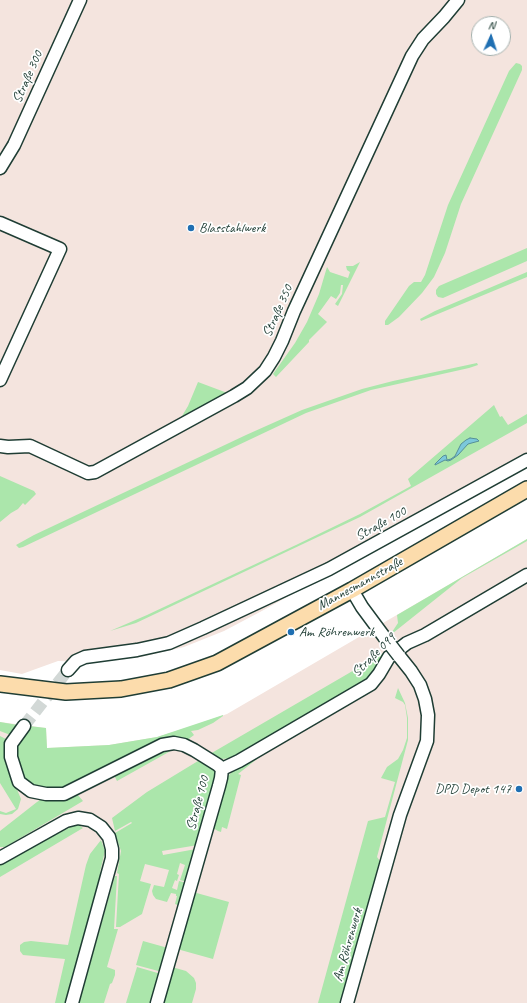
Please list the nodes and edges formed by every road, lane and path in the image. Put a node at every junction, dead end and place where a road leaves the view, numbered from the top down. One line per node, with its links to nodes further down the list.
1 (80, 0): 3 (street, Straße 300)
2 (458, 0): 6 (street, Straße 350)
3 (1, 168)
4 (0, 223): 5 (street)
5 (0, 380)
6 (0, 446)
7 (527, 460): 11 (street, Straße 100)
8 (527, 489): 10 (main road, Mannesmannstraße)
9 (527, 575): 14 (street, Straße 099)
10 (352, 590): 12 (main road, Mannesmannstraße); 18 (street, Am Röhrenwerk, bridge)
11 (68, 670)
12 (6, 685)
13 (24, 726): 14 (street, Straße 100)
14 (222, 769): 17 (street, Straße 100)
15 (0, 858): 16 (street)
16 (72, 1003)
17 (157, 1003)
18 (347, 1003)

